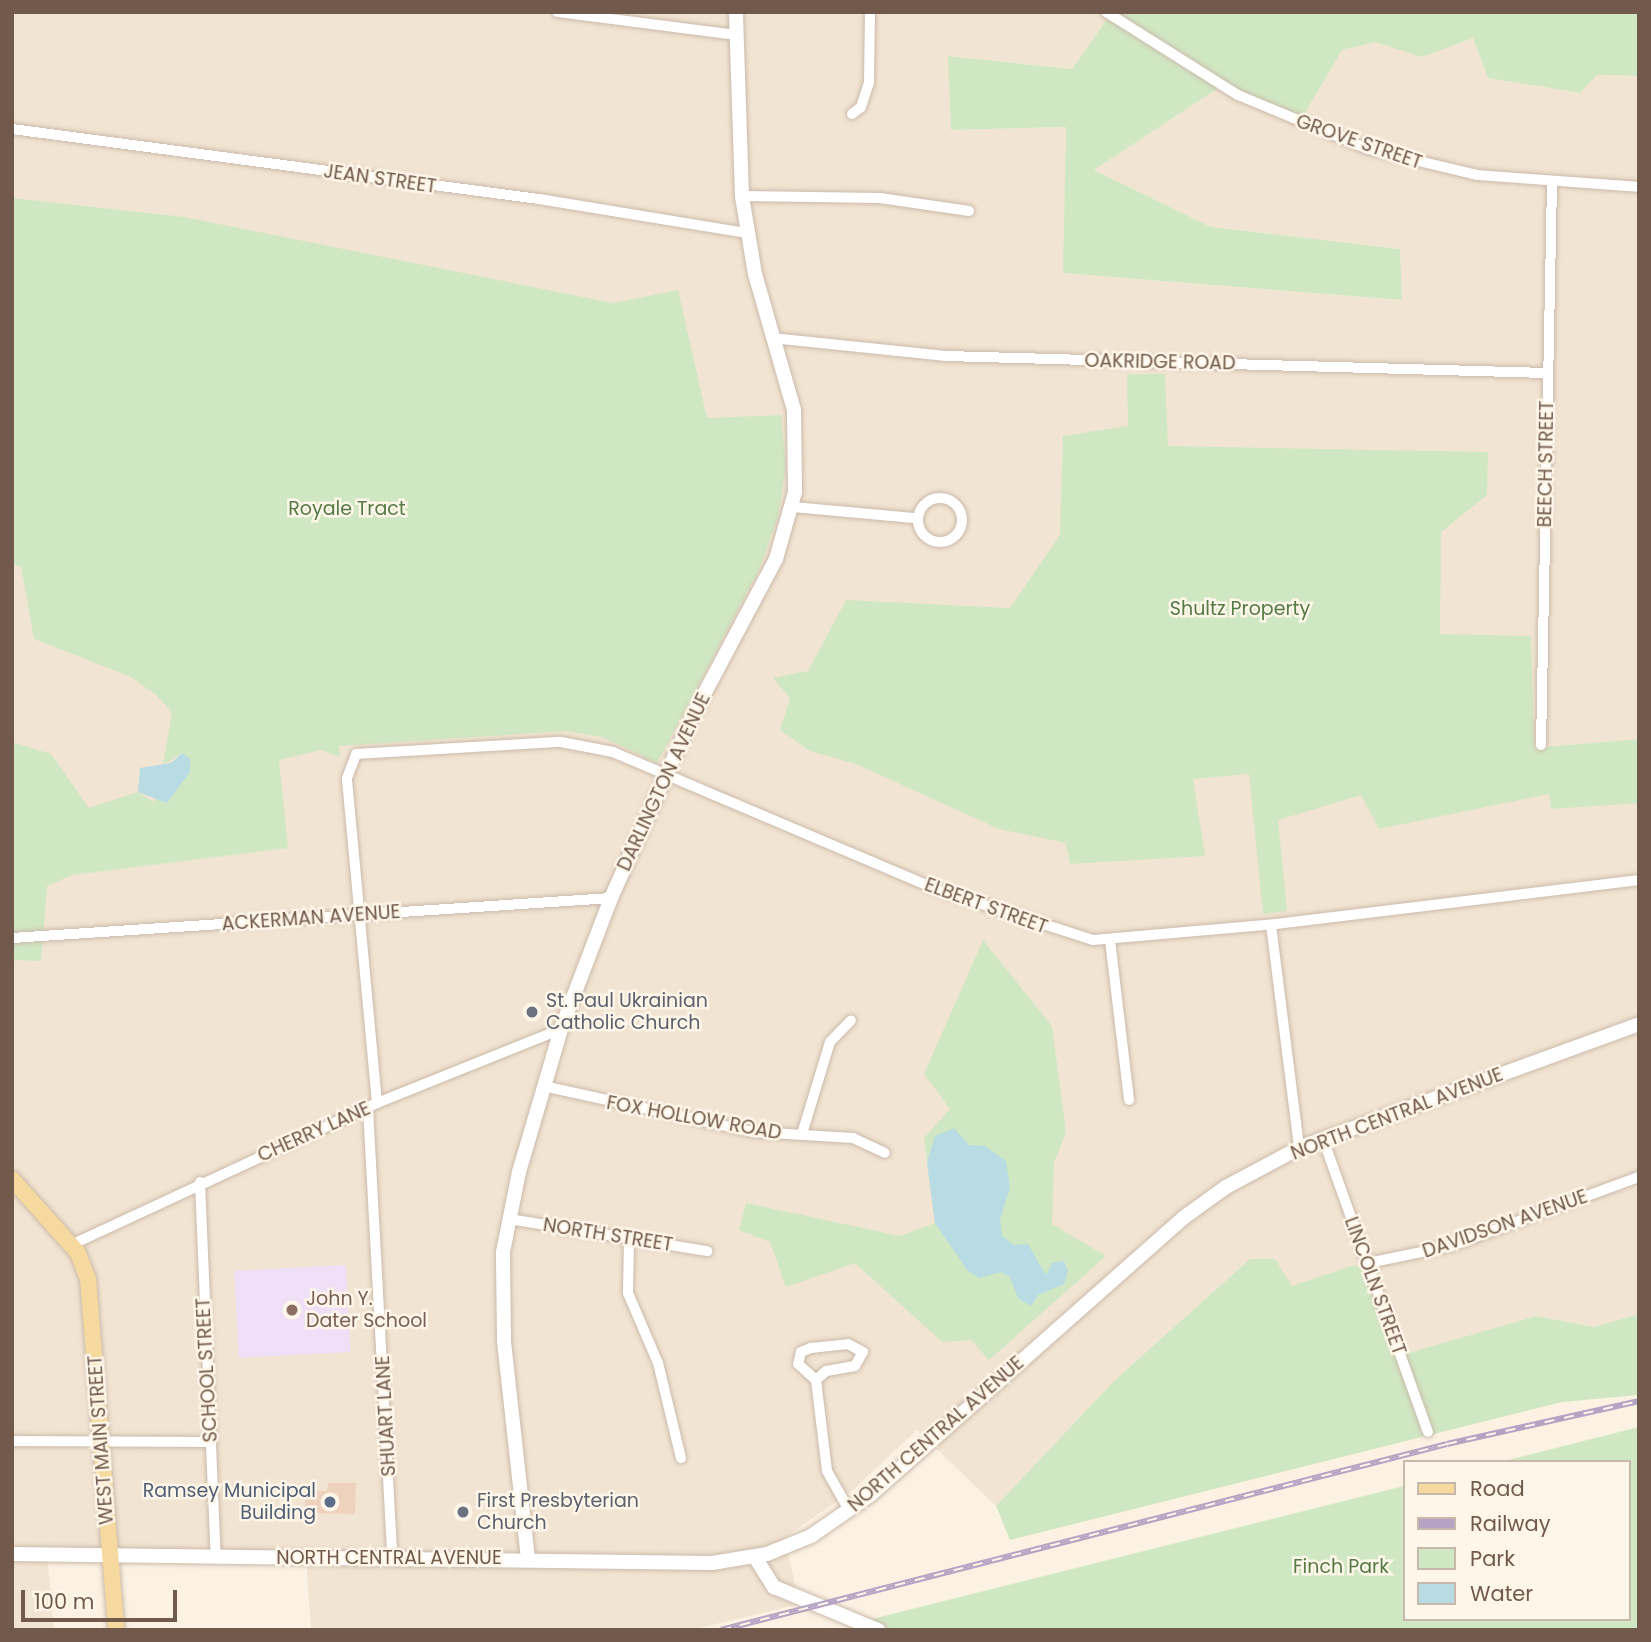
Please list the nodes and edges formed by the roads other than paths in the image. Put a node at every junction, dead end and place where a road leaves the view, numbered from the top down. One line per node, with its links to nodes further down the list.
1 (557, 12): 5 (street)
2 (736, 12): 5 (main road, DARLINGTON AVENUE)
3 (870, 12): 6 (street)
4 (1106, 12): 8 (street, GROVE STREET)
5 (736, 36): 10 (main road, DARLINGTON AVENUE)
6 (852, 114)
7 (12, 128): 12 (street, JEAN STREET)
8 (1552, 184): 9 (street, GROVE STREET); 14 (street, BEECH STREET)
9 (1639, 187)
10 (742, 197): 11 (street); 12 (main road, DARLINGTON AVENUE)
11 (969, 211)
12 (747, 233): 13 (main road, DARLINGTON AVENUE)
13 (772, 338): 14 (street, OAKRIDGE ROAD); 15 (main road, DARLINGTON AVENUE)
14 (1548, 373): 17 (street, BEECH STREET)
15 (793, 507): 16 (street); 19 (main road, DARLINGTON AVENUE)
16 (914, 518): 16 (street)
17 (1541, 745)
18 (356, 754): 19 (street, ELBERT STREET); 22 (street, SHUART LANE)
19 (665, 773): 21 (main road, DARLINGTON AVENUE); 25 (street, ELBERT STREET)
20 (1639, 880): 23 (street, ELBERT STREET)
21 (611, 898): 22 (street, ACKERMAN AVENUE); 28 (main road, DARLINGTON AVENUE)
22 (359, 914): 24 (street, ACKERMAN AVENUE); 31 (street, SHUART LANE)
23 (1271, 925): 25 (street, ELBERT STREET); 34 (street)
24 (12, 938)
25 (1110, 940): 30 (street)
26 (851, 1020): 32 (street)
27 (1639, 1024): 33 (main road, NORTH CENTRAL AVENUE)
28 (561, 1029): 29 (main road, DARLINGTON AVENUE); 31 (street, CHERRY LANE)
29 (543, 1086): 32 (street, FOX HOLLOW ROAD); 39 (main road, DARLINGTON AVENUE)
30 (1129, 1100)
31 (372, 1105): 38 (street, CHERRY LANE); 53 (street, SHUART LANE)
32 (802, 1134): 35 (street, FOX HOLLOW ROAD)
33 (1323, 1139): 34 (main road, NORTH CENTRAL AVENUE); 43 (street, LINCOLN STREET)
34 (1299, 1148): 50 (main road, NORTH CENTRAL AVENUE)
35 (885, 1153)
36 (1639, 1177): 43 (street, DAVIDSON AVENUE)
37 (12, 1179): 41 (main road)
38 (200, 1182): 41 (street, CHERRY LANE); 48 (street, SCHOOL STREET)
39 (509, 1219): 40 (street, NORTH STREET); 56 (main road, DARLINGTON AVENUE)
40 (629, 1240): 42 (street, NORTH STREET); 49 (street)
41 (75, 1249): 46 (main road, WEST MAIN STREET)
42 (708, 1251)
43 (1368, 1263): 45 (street, LINCOLN STREET)
44 (816, 1380): 44 (street); 50 (street)
45 (1428, 1432)
46 (101, 1438): 47 (street); 48 (street); 51 (main road, WEST MAIN STREET)
47 (12, 1441)
48 (211, 1442): 54 (street, SCHOOL STREET)
49 (681, 1458)
50 (849, 1510): 55 (main road, NORTH CENTRAL AVENUE)
51 (110, 1553): 52 (main road, NORTH CENTRAL AVENUE); 54 (main road, NORTH CENTRAL AVENUE); 57 (main road, WEST MAIN STREET)
52 (12, 1554)
53 (392, 1556): 54 (main road, NORTH CENTRAL AVENUE); 56 (main road, NORTH CENTRAL AVENUE)
54 (216, 1557)
55 (755, 1557): 56 (main road, NORTH CENTRAL AVENUE); 58 (main road)
56 (528, 1559)
57 (116, 1630)
58 (878, 1630)

